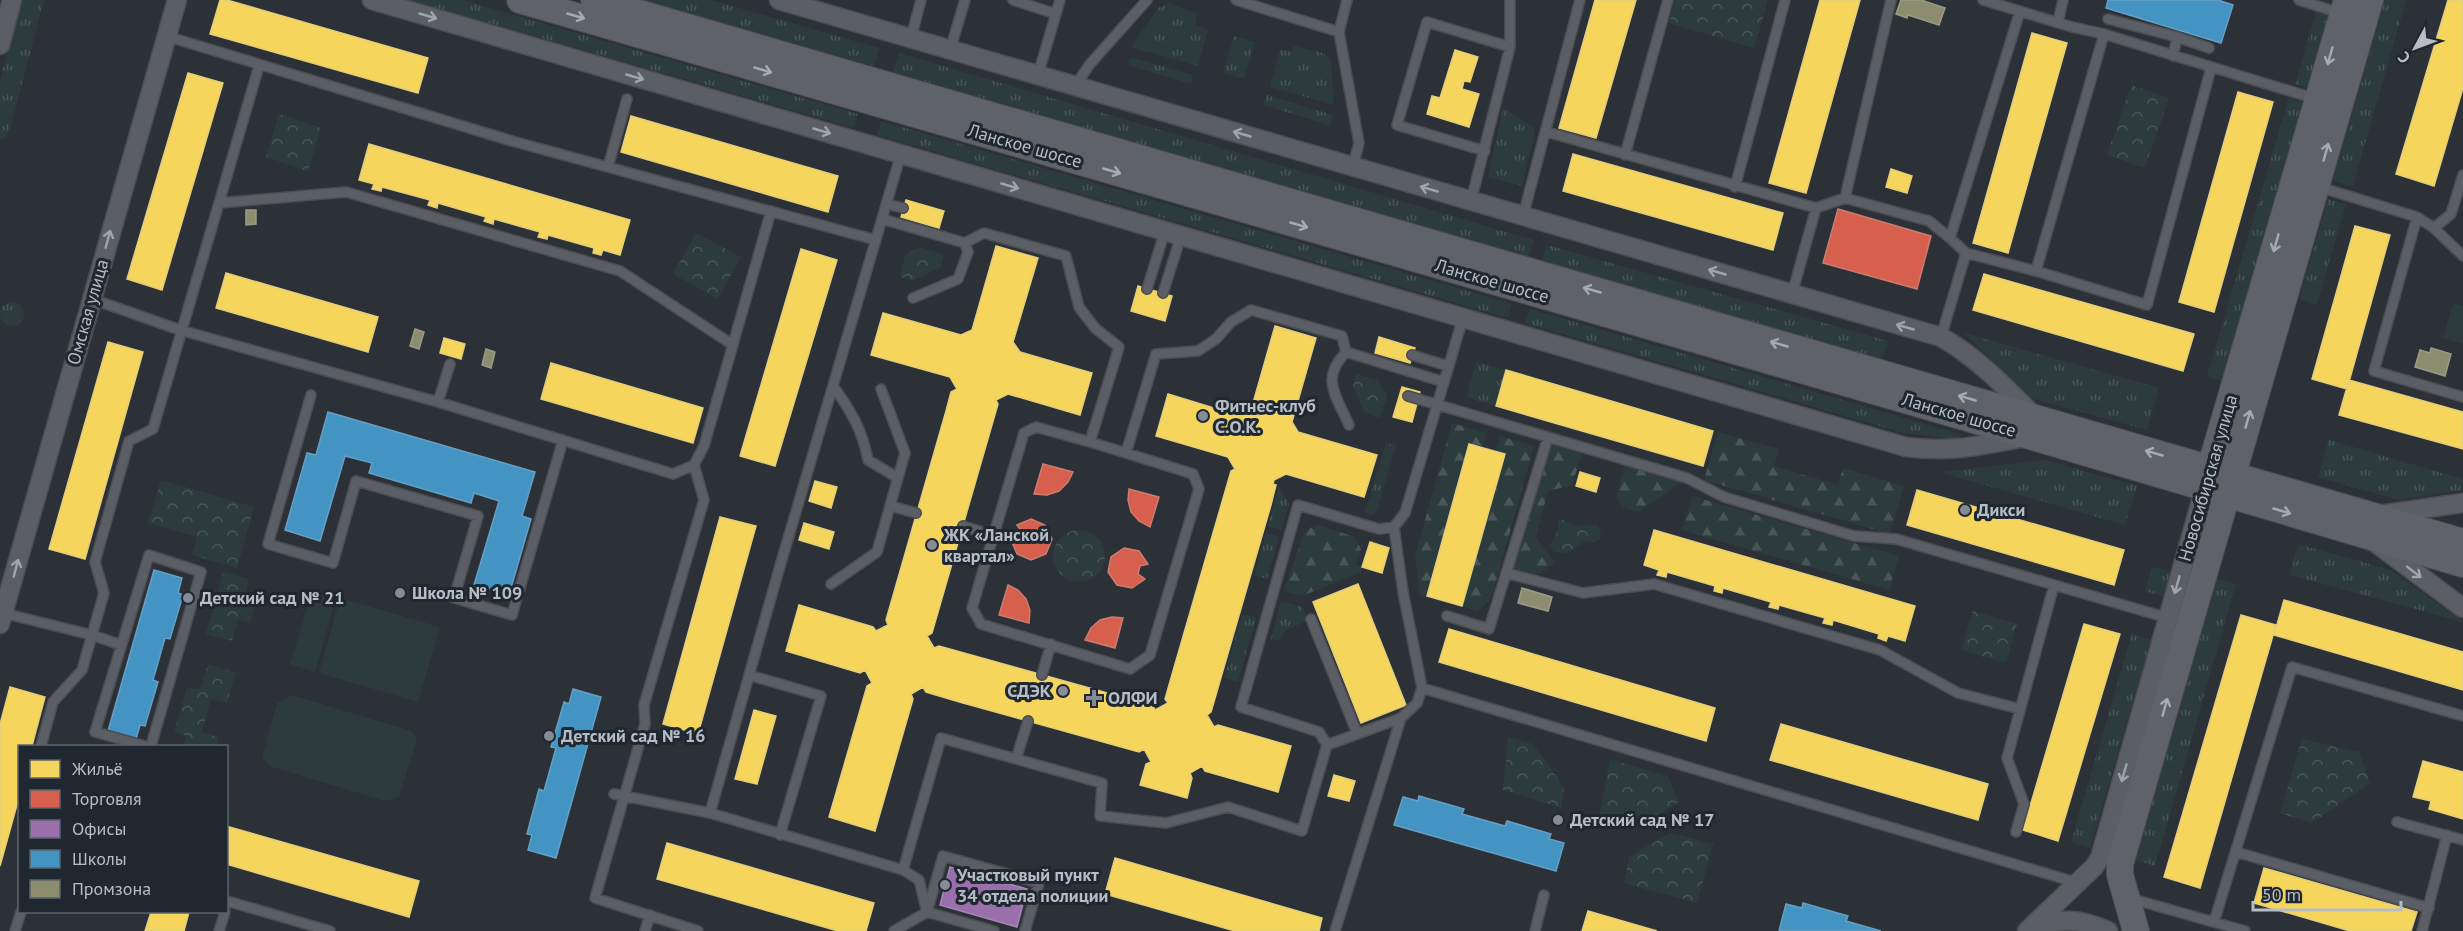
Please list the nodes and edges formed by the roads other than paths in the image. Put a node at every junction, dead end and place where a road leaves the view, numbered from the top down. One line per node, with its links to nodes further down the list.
1 (12, 0): 33 (street)
2 (177, 0): 30 (street, Омская улица)
3 (372, 0): 46 (street, one-way to 46)
4 (520, 0): 93 (main road, Ланское шоссе, one-way to 93)
5 (594, 0): 93 (main road, Ланское шоссе, one-way to 5)
6 (779, 0): 31 (street)
7 (921, 0): 31 (lane)
8 (965, 0): 36 (lane)
9 (1013, 0): 25 (lane)
10 (1060, 0): 25 (lane)
11 (1147, 0): 41 (lane)
12 (1236, 0): 28 (lane)
13 (1347, 0): 28 (lane)
14 (1510, 0): 34 (lane)
15 (1580, 0): 44 (lane)
16 (1668, 0): 47 (lane)
17 (1785, 0): 52 (lane)
18 (1891, 0): 53 (lane)
19 (1983, 0): 24 (lane)
20 (2063, 0): 27 (lane)
21 (2300, 0): 23 (lane)
22 (2370, 0): 51 (main road, Новосибирская улица, one-way to 22)
23 (2345, 7): 43 (main road, Новосибирская улица, one-way to 43)
24 (2020, 11): 27 (lane); 65 (lane)
25 (1056, 14): 40 (lane)
26 (2108, 19): 32 (lane)
27 (2058, 22): 29 (lane)
28 (1339, 32): 48 (lane)
29 (2104, 34): 37 (lane); 70 (lane)
30 (166, 36): 38 (lane); 75 (street, Омская улица, one-way to 30)
31 (911, 38): 36 (street)
32 (2177, 38): 35 (lane); 37 (lane)
33 (0, 45)
34 (1510, 47): 45 (lane); 45 (lane)
35 (2209, 48)
36 (950, 50): 40 (street)
37 (2173, 56): 39 (lane)
38 (259, 66): 49 (lane); 55 (lane)
39 (2211, 68): 43 (lane); 70 (lane)
40 (1038, 75): 41 (street)
41 (1075, 86): 48 (street, one-way to 41)
42 (627, 99): 49 (lane)
43 (2318, 99): 100 (main road, Новосибирская улица, one-way to 100)
44 (1547, 132): 47 (lane); 60 (lane)
45 (1485, 151): 54 (lane)
46 (901, 154): 56 (lane); 64 (street, one-way to 64)
47 (1625, 155): 52 (lane)
48 (1353, 166): 54 (street, one-way to 48)
49 (608, 167): 59 (lane)
50 (2463, 175): 63 (lane)
51 (2316, 186): 61 (lane); 100 (main road, Новосибирская улица, one-way to 51)
52 (1735, 187): 58 (lane)
53 (1845, 198): 58 (lane); 65 (lane)
54 (1472, 201): 60 (street)
55 (219, 203): 77 (lane); 79 (lane)
56 (887, 204): 57 (lane); 62 (lane)
57 (903, 208)
58 (1816, 208): 73 (lane)
59 (771, 211): 66 (lane); 79 (lane)
60 (1523, 216): 73 (street, one-way to 60)
61 (2417, 217): 63 (lane); 89 (lane)
62 (882, 219): 66 (lane); 67 (lane)
63 (2434, 228): 69 (lane)
64 (1173, 233): 71 (lane); 72 (lane); 76 (street)
65 (1950, 238): 68 (lane)
66 (876, 240): 85 (lane)
67 (964, 243): 74 (lane); 96 (lane)
68 (1966, 253): 70 (lane); 78 (lane)
69 (2463, 256)
70 (2036, 271)
71 (1147, 289)
72 (1163, 294)
73 (1792, 294): 78 (street, one-way to 73)
74 (913, 298)
75 (92, 299): 77 (lane); 117 (street, Омская улица, one-way to 75)
76 (1463, 318): 83 (lane); 93 (street)
77 (180, 330): 90 (lane); 120 (lane)
78 (1941, 337): 93 (street)
79 (733, 345): 98 (lane)
80 (1346, 352): 84 (lane); 92 (lane); 97 (lane)
81 (1412, 355): 83 (lane)
82 (450, 364): 90 (lane)
83 (1448, 366): 84 (lane)
84 (1444, 382): 91 (lane)
85 (832, 386): 99 (lane); 107 (lane)
86 (881, 389): 99 (lane)
87 (311, 395): 95 (lane)
88 (1408, 396): 91 (lane)
89 (2463, 397)
90 (438, 402): 95 (lane)
91 (1437, 405): 94 (lane); 106 (lane)
92 (1349, 425)
93 (2033, 427): 100 (main road, Ланское шоссе)
94 (1548, 437): 112 (lane); 114 (lane)
95 (562, 440): 98 (lane)
96 (1090, 442): 97 (lane); 109 (lane)
97 (1126, 453): 122 (lane)
98 (694, 465): 137 (lane)
99 (898, 478): 102 (lane)
100 (2218, 482): 105 (main road, Ланское шоссе); 118 (street, Новосибирская улица, one-way to 118); 148 (main road, Новосибирская улица, one-way to 100)
101 (2463, 502): 105 (street)
102 (891, 506): 103 (lane); 113 (lane)
103 (916, 513)
104 (963, 526): 109 (lane)
105 (2370, 526): 110 (main road, Ланское шоссе); 111 (main road, Ланское шоссе); 115 (street, one-way to 115)
106 (1394, 527): 125 (lane); 134 (lane)
107 (791, 529): 108 (lane); 123 (lane)
108 (801, 532)
109 (994, 536): 122 (lane)
110 (2463, 542)
111 (2463, 564)
112 (1506, 573): 116 (lane); 126 (lane)
113 (831, 584)
114 (2054, 585): 118 (lane); 126 (lane)
115 (2463, 608)
116 (1447, 616)
117 (2, 618): 120 (lane)
118 (2168, 618): 146 (street, Новосибирская улица, one-way to 146)
119 (1311, 619): 130 (lane)
120 (92, 635): 121 (lane); 131 (lane)
121 (121, 645): 132 (lane); 133 (lane)
122 (1051, 645): 124 (lane)
123 (749, 675): 138 (lane); 141 (lane)
124 (1042, 675)
125 (1422, 688): 128 (lane); 146 (lane)
126 (2020, 709): 140 (lane)
127 (2463, 716): 144 (lane)
128 (1401, 717): 130 (lane); 165 (lane)
129 (1028, 721): 135 (lane)
130 (1357, 733): 134 (lane)
131 (42, 745)
132 (138, 745)
133 (152, 745)
134 (1327, 745): 135 (lane)
135 (1016, 759): 145 (lane)
136 (614, 794): 137 (lane)
137 (625, 796): 138 (lane); 154 (lane)
138 (710, 813): 141 (lane)
139 (2397, 822): 142 (lane)
140 (2016, 832)
141 (780, 834): 145 (lane)
142 (2447, 835): 143 (lane); 150 (lane)
143 (2463, 840)
144 (2236, 852): 150 (lane); 155 (lane)
145 (903, 870): 151 (lane)
146 (2078, 883): 156 (street, Новосибирская улица)
147 (1544, 895): 166 (lane)
148 (2126, 897): 155 (lane); 168 (main road, Новосибирская улица)
149 (228, 901): 159 (lane)
150 (2429, 908): 170 (lane)
151 (927, 912): 162 (lane); 163 (lane); 164 (lane)
152 (21, 913): 157 (lane)
153 (225, 913): 158 (lane)
154 (650, 915): 160 (lane); 161 (lane)
155 (2214, 922): 169 (lane)
156 (2028, 929): 167 (street)
157 (15, 931)
158 (219, 931)
159 (330, 931)
160 (645, 931)
161 (698, 931)
162 (894, 931)
163 (994, 931)
164 (1025, 931)
165 (1335, 931)
166 (1535, 931)
167 (2108, 931)
168 (2136, 931)
169 (2245, 931)
170 (2422, 931)

